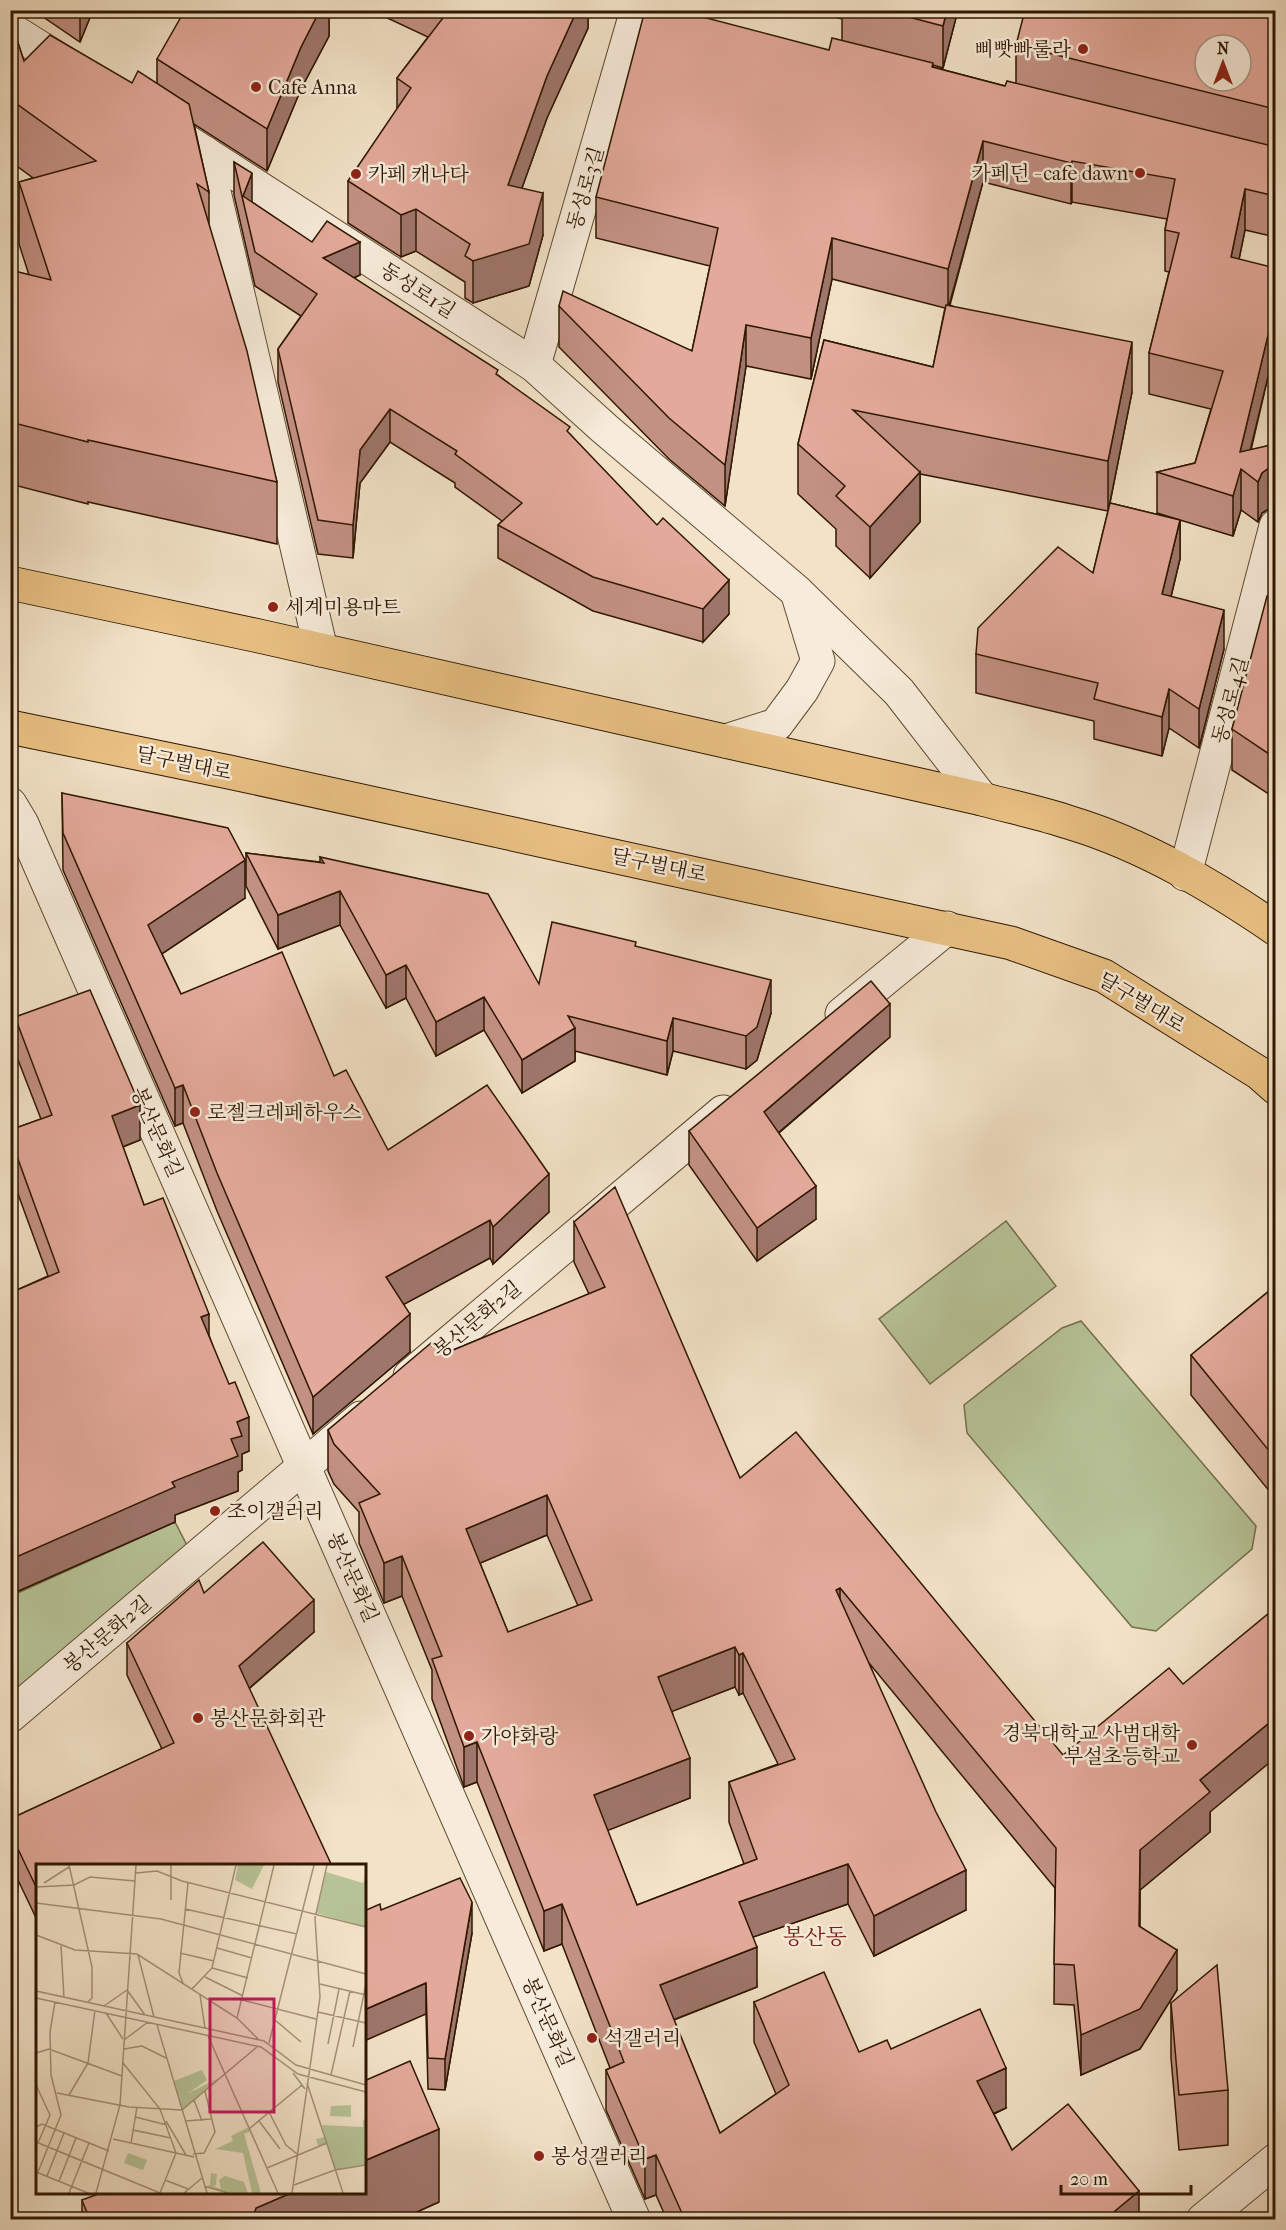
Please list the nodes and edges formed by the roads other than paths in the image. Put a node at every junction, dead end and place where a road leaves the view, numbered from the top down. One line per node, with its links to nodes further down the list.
1 (637, 11): 3 (street, 동성로3길); 7 (street, 동성로3길)
2 (10, 29): 4 (street)
3 (718, 31)
4 (98, 85)
5 (137, 110): 6 (street, 동성로1길)
6 (205, 153): 7 (street, 동성로1길); 11 (street)
7 (534, 365): 10 (street, 동성로1길)
8 (1275, 526): 16 (street, 동성로4길)
9 (10, 583): 11 (main road)
10 (796, 591): 13 (street); 14 (street, 동성로1길)
11 (321, 650): 13 (main road)
12 (10, 727): 17 (main road, 달구벌대로)
13 (726, 741): 14 (main road)
14 (982, 799): 16 (main road)
15 (10, 804): 22 (street, 봉산문화길)
16 (1185, 874): 18 (main road)
17 (947, 928): 19 (street); 20 (main road, 달구벌대로)
18 (1275, 929)
19 (821, 1031)
20 (1275, 1088)
21 (749, 1091): 22 (street, 봉산문화2길)
22 (304, 1466): 23 (street, 봉산문화2길); 25 (street, 봉산문화길)
23 (10, 1716)
24 (1275, 2160): 26 (street)
25 (634, 2220)
26 (1203, 2220)

